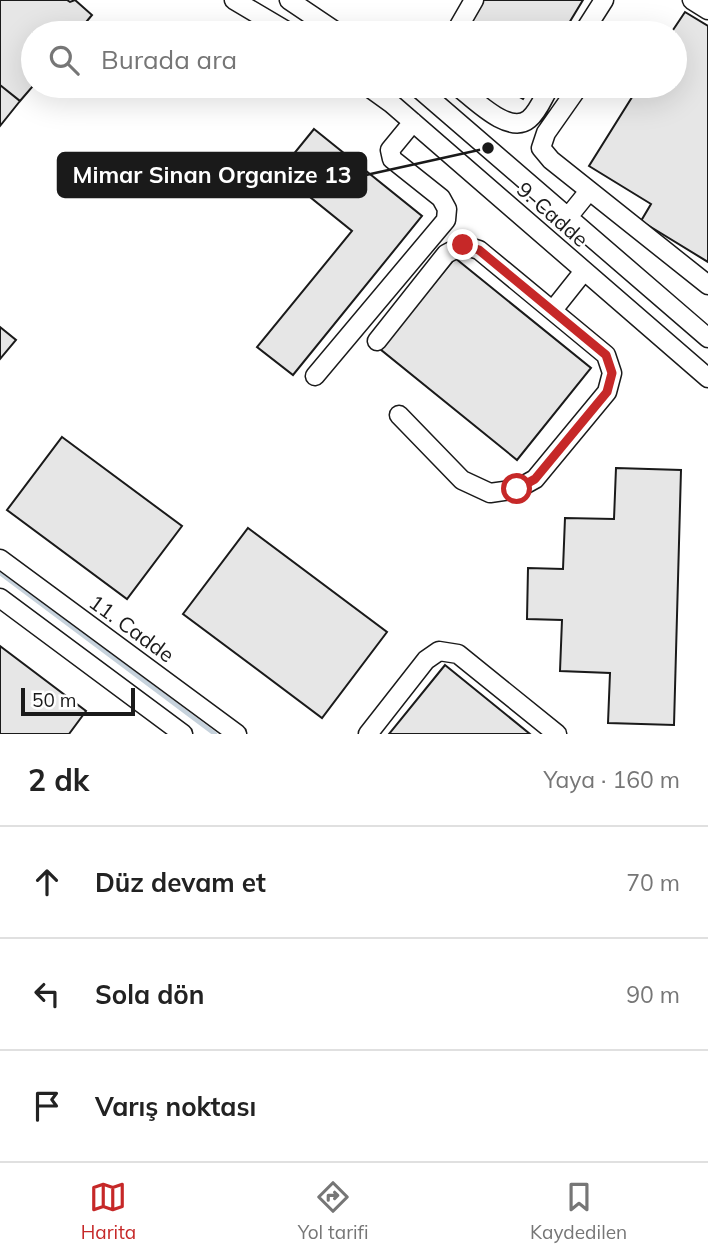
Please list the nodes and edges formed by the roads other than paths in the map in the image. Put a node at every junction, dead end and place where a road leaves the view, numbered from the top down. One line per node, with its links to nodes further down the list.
1 (234, 0): 7 (lane)
2 (289, 0): 8 (lane)
3 (474, 0): 9 (lane)
4 (604, 0): 10 (lane)
5 (692, 0): 6 (lane)
6 (708, 10)
7 (270, 21)
8 (320, 21)
9 (462, 21)
10 (591, 21)
11 (382, 98): 17 (lane, 9. Cadde)
12 (431, 98): 18 (lane, 9. Cadde)
13 (472, 98): 16 (lane)
14 (543, 98): 16 (lane)
15 (571, 98): 19 (lane)
16 (497, 118): 18 (lane)
17 (413, 122): 21 (lane, 9. Cadde); 26 (lane)
18 (479, 140): 20 (lane, 9. Cadde)
19 (589, 191): 20 (lane); 22 (lane)
20 (568, 217): 24 (lane, 9. Cadde)
21 (584, 271): 23 (lane); 27 (lane, 9. Cadde)
22 (708, 285)
23 (553, 310): 25 (lane); 28 (lane)
24 (708, 338)
25 (377, 341)
26 (315, 376)
27 (708, 377)
28 (399, 415)
29 (0, 559): 32 (lane, 11. Cadde)
30 (0, 598): 31 (lane)
31 (183, 734)
32 (237, 734)
33 (368, 734): 34 (lane)
34 (557, 734)

